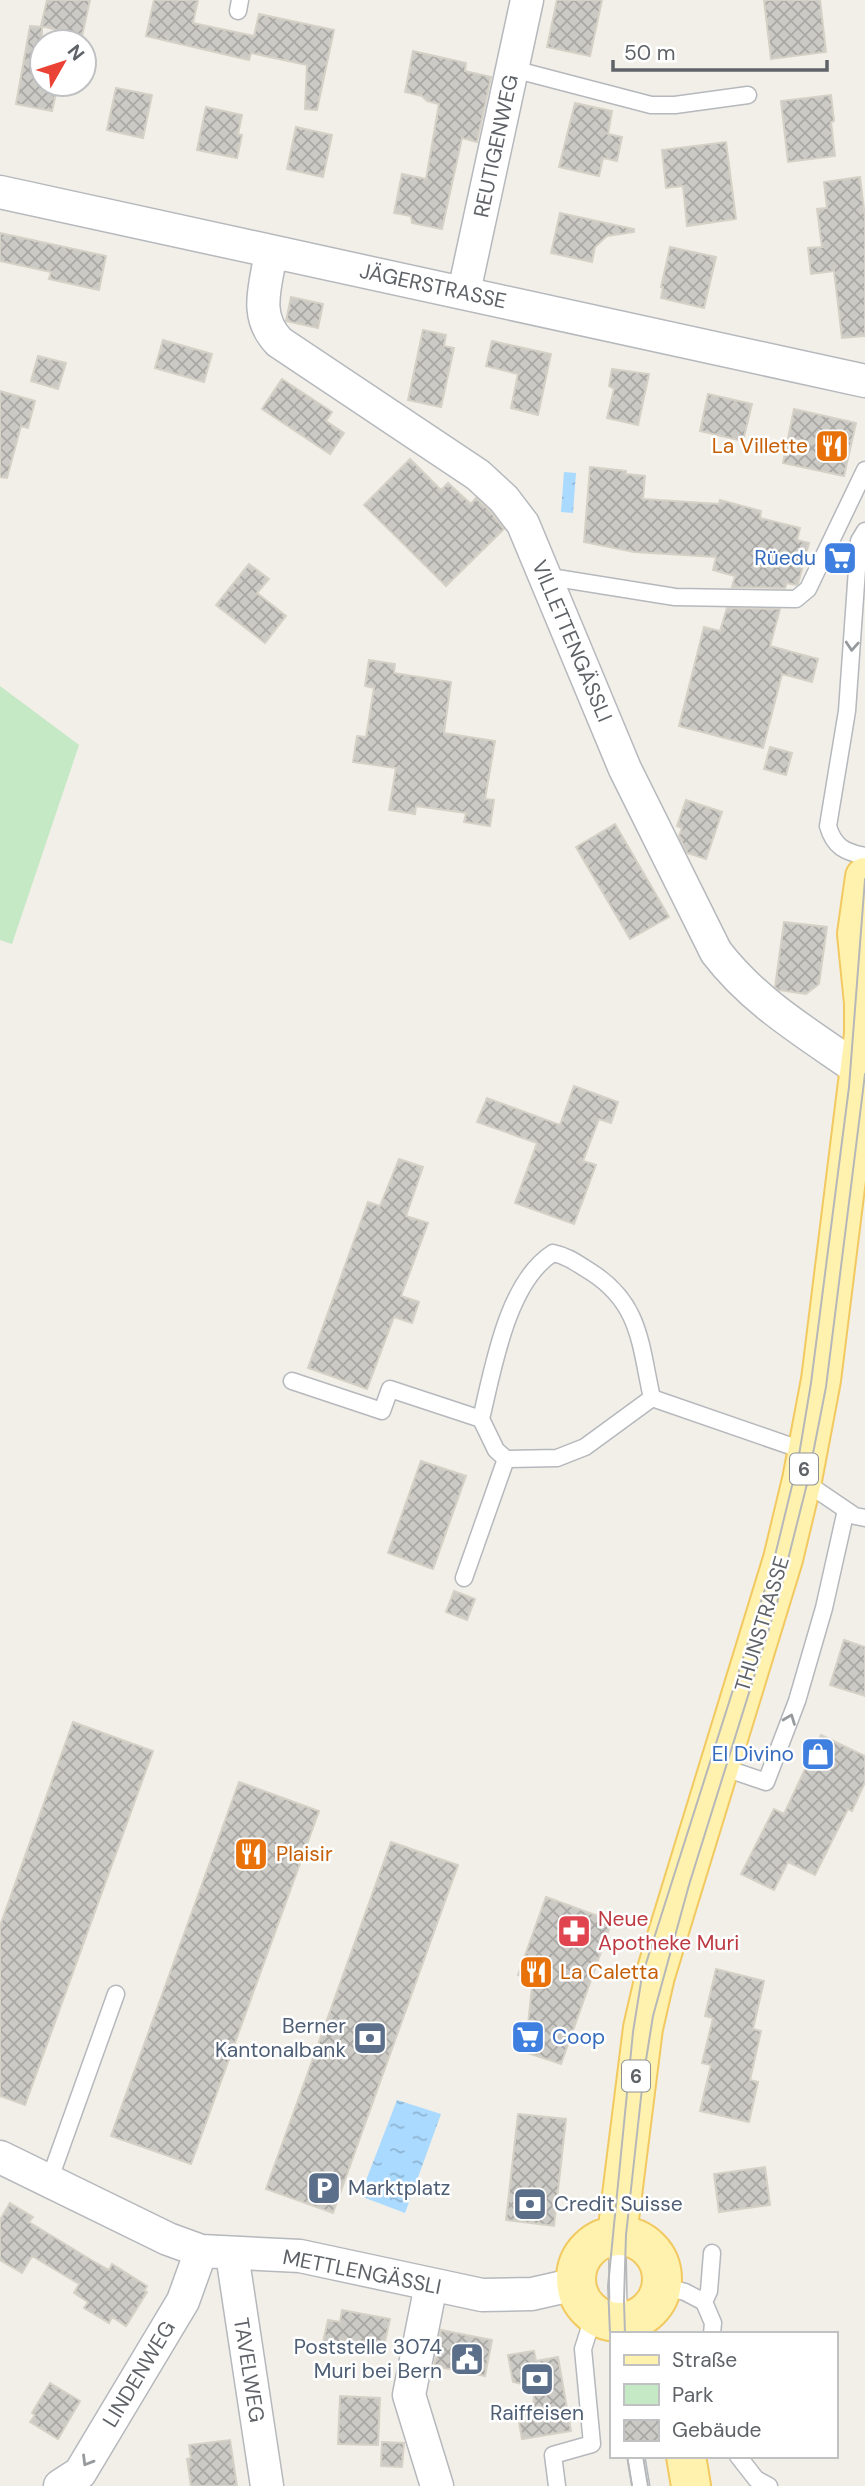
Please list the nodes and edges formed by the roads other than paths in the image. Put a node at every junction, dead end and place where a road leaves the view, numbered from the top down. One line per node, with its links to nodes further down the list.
1 (527, 0): 2 (street, REUTIGENWEG)
2 (513, 69): 3 (lane); 6 (street, REUTIGENWEG)
3 (748, 95)
4 (0, 192): 5 (street, JÄGERSTRASSE)
5 (271, 253): 6 (street, JÄGERSTRASSE); 10 (street, VILLETTENGÄSSLI)
6 (464, 292): 7 (street, JÄGERSTRASSE)
7 (865, 381)
8 (865, 470): 10 (lane)
9 (865, 531): 11 (lane, one-way to 11)
10 (544, 576): 13 (street, VILLETTENGÄSSLI)
11 (865, 856)
12 (865, 877): 13 (main road, THUNSTRASSE / 6)
13 (863, 1028): 18 (main road, THUNSTRASSE / 6)
14 (292, 1381): 16 (lane)
15 (652, 1398): 16 (lane); 17 (lane); 18 (lane)
16 (481, 1419): 17 (lane)
17 (506, 1459): 21 (lane)
18 (805, 1466): 19 (lane); 22 (main road, THUNSTRASSE / 6)
19 (846, 1510): 20 (lane); 22 (lane, one-way to 19)
20 (865, 1518)
21 (464, 1578)
22 (719, 1766): 26 (main road, THUNSTRASSE / 6)
23 (116, 1994): 25 (lane)
24 (0, 2157): 25 (street, METTLENGÄSSLI)
25 (49, 2181): 27 (street, METTLENGÄSSLI)
26 (617, 2235): 30 (main road); 32 (lane); 32 (main road)
27 (217, 2253): 29 (street, METTLENGÄSSLI); 38 (street, LINDENWEG, one-way to 38); 39 (street, TAVELWEG)
28 (712, 2253): 31 (lane)
29 (431, 2285): 32 (street, METTLENGÄSSLI); 40 (street)
30 (662, 2286): 31 (lane); 32 (main road)
31 (704, 2302): 33 (lane)
32 (615, 2318): 41 (lane)
33 (712, 2332)
34 (636, 2458): 42 (lane)
35 (686, 2458): 43 (main road)
36 (740, 2458): 37 (lane)
37 (760, 2484)
38 (60, 2486)
39 (267, 2486)
40 (437, 2486)
41 (557, 2486)
42 (641, 2486)
43 (691, 2486)

